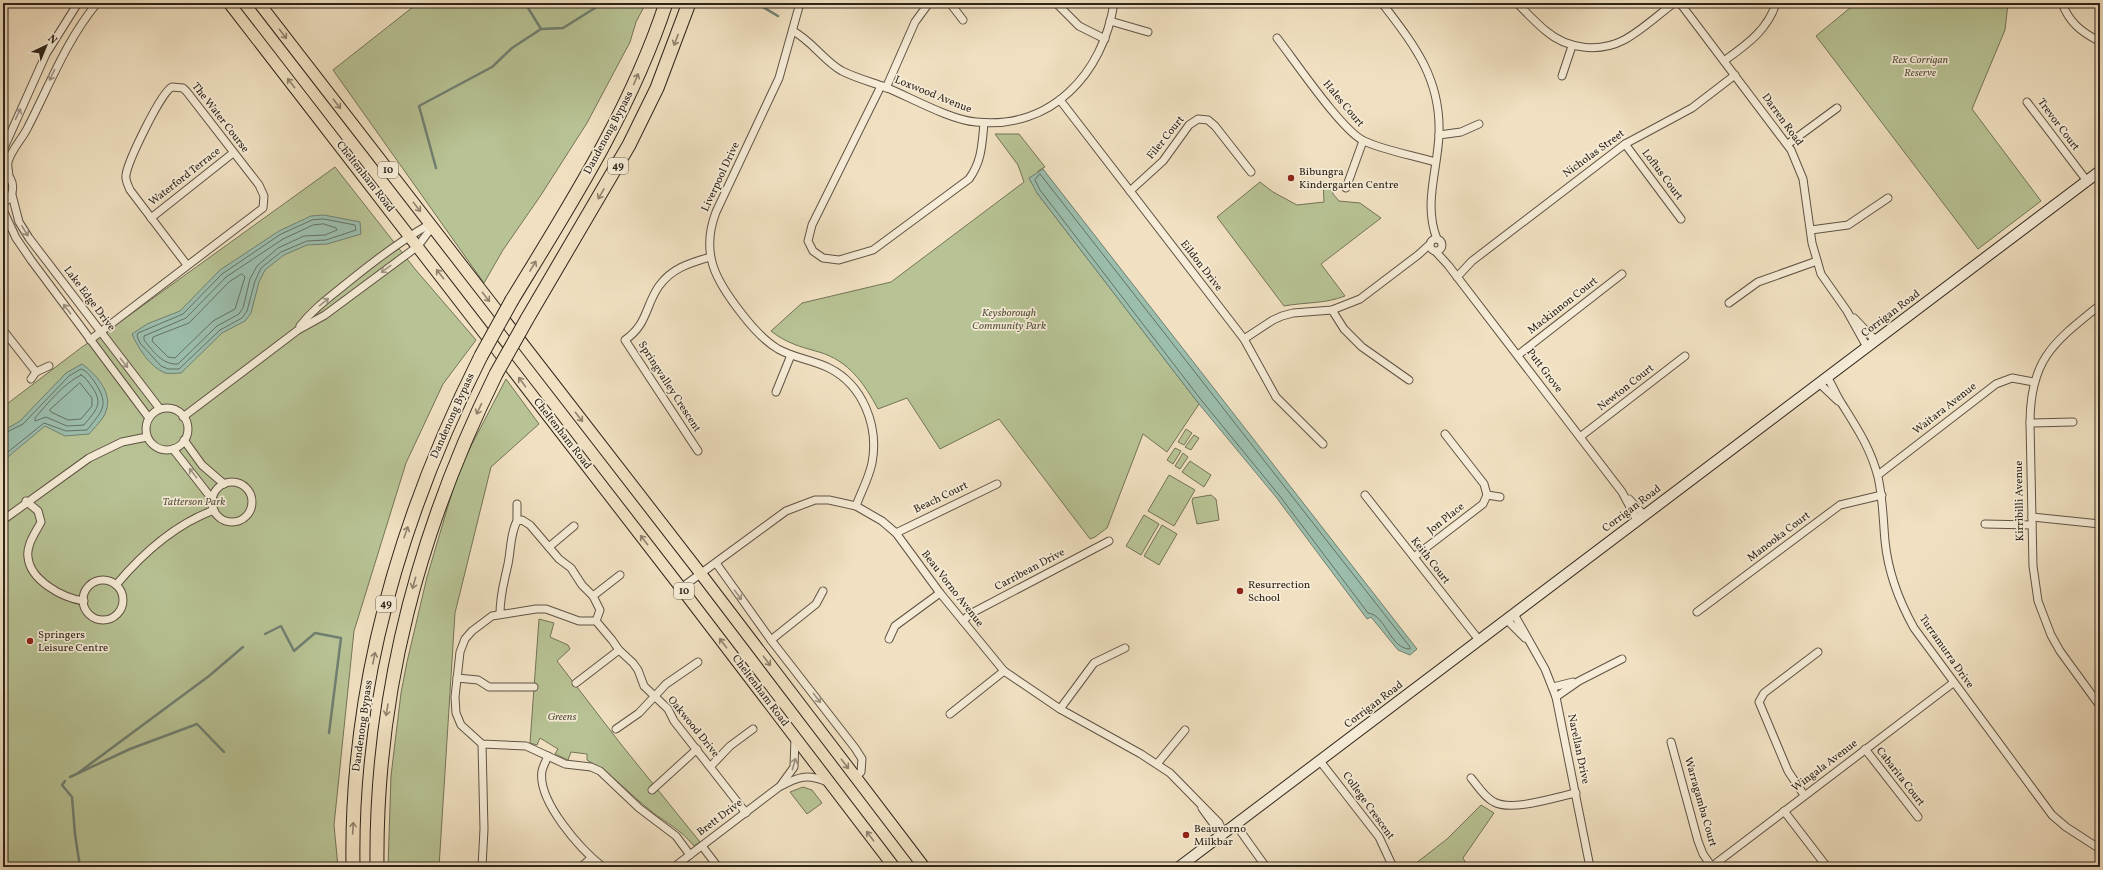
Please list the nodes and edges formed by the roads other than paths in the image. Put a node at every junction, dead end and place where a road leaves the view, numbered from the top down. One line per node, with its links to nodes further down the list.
1 (78, 3): 39 (street, one-way to 1)
2 (97, 3): 45 (street, Lake Edge Drive, one-way to 45)
3 (259, 3): 55 (main road, Cheltenham Road / 10, one-way to 55)
4 (666, 3): 186 (highway, Dandenong Bypass / 49, one-way to 4, bridge)
5 (689, 3): 187 (highway, Dandenong Bypass / 49, one-way to 187, bridge)
6 (800, 3): 20 (street, Liverpool Drive)
7 (929, 3): 29 (street)
8 (950, 3): 18 (street)
9 (1056, 3): 23 (street)
10 (1114, 3): 19 (street, Loxwood Avenue)
11 (1382, 3): 35 (street, Putt Grove)
12 (1517, 3): 25 (street)
13 (1674, 3): 25 (street)
14 (1680, 3): 26 (street, Darren Road)
15 (1776, 3): 26 (street)
16 (2062, 3): 24 (street)
17 (229, 4): 57 (main road, Cheltenham Road / 10, one-way to 17)
18 (963, 20)
19 (1110, 21): 21 (street); 23 (street, Loxwood Avenue)
20 (793, 31): 29 (street, Loxwood Avenue); 60 (street, Liverpool Drive)
21 (1148, 32)
22 (1277, 38): 36 (street, Hales Court)
23 (1104, 40): 30 (street, Loxwood Avenue)
24 (2099, 41)
25 (1572, 46): 28 (street)
26 (1724, 61): 27 (street, Darren Road)
27 (1734, 75): 37 (street, Nicholas Street); 38 (street, Darren Road)
28 (1562, 76)
29 (883, 87): 33 (street, Loxwood Avenue); 33 (street)
30 (1060, 100): 33 (street, Loxwood Avenue); 48 (street, Eildon Drive)
31 (2027, 102): 46 (street, Trevor Court)
32 (1837, 108): 38 (street)
33 (984, 123)
34 (1479, 124): 35 (street)
35 (1439, 135): 41 (street, Putt Grove)
36 (1363, 141): 41 (street, Hales Court); 47 (street)
37 (1625, 144): 54 (street, Loftus Court); 61 (street, Nicholas Street)
38 (1788, 144): 56 (street, Darren Road)
39 (3, 150)
40 (233, 153): 53 (street, Waterford Terrace); 53 (street, The Water Course); 63 (street, The Water Course)
41 (1435, 162): 59 (street, Putt Grove)
42 (2100, 171): 46 (main road, Corrigan Road)
43 (3, 172): 45 (street)
44 (1251, 172): 48 (street, Filer Court)
45 (10, 177): 49 (street, Lake Edge Drive)
46 (2087, 181): 75 (main road, Corrigan Road)
47 (1346, 188)
48 (1130, 191): 73 (street, Eildon Drive)
49 (12, 195): 51 (street); 72 (street, Lake Edge Drive, one-way to 72)
50 (1888, 198): 56 (street)
51 (3, 203)
52 (3, 210): 74 (street, one-way to 52)
53 (151, 218): 63 (street, The Water Course)
54 (1681, 219)
55 (431, 225): 57 (street); 58 (street); 125 (main road, Cheltenham Road / 10, one-way to 125)
56 (1810, 230): 62 (street, Darren Road)
57 (410, 235): 58 (main road, Cheltenham Road / 10); 71 (street, one-way to 57)
58 (418, 246): 71 (street, one-way to 71); 128 (main road, Cheltenham Road / 10, one-way to 58)
59 (1435, 246): 64 (street, Putt Grove); 69 (street)
60 (710, 257): 76 (street, Liverpool Drive); 99 (street, Springvalley Crescent)
61 (1472, 261): 64 (street, Nicholas Street); 66 (street, Nicholas Street)
62 (1817, 261): 67 (street); 75 (street, Darren Road)
63 (187, 265): 72 (street, The Water Course)
64 (1450, 268): 66 (street, Putt Grove)
65 (1622, 274): 77 (street, Mackinnon Court)
66 (1457, 277): 77 (street, Putt Grove)
67 (1729, 303)
68 (2100, 305): 84 (street, Kirribilli Avenue)
69 (1332, 310): 73 (street); 83 (street)
70 (3, 330): 80 (street)
71 (298, 330): 89 (street)
72 (100, 332): 74 (street, The Water Course); 88 (street, Lake Edge Drive, one-way to 88)
73 (1244, 339): 97 (street, Eildon Drive)
74 (90, 340): 90 (street)
75 (1871, 344): 81 (main road, Corrigan Road)
76 (791, 355): 86 (street); 110 (street, Liverpool Drive)
77 (1518, 355): 95 (street, Putt Grove)
78 (1685, 356): 95 (street, Newton Court)
79 (49, 366): 80 (street)
80 (36, 372): 82 (street)
81 (1827, 377): 85 (main road, Corrigan Road); 87 (street, Turramurra Drive)
82 (31, 379)
83 (1409, 380)
84 (2034, 382): 92 (street, Kirribilli Avenue); 100 (street, Waitara Avenue)
85 (1819, 383): 87 (street, Turramurra Drive); 113 (main road, Corrigan Road)
86 (776, 392)
87 (1842, 404): 100 (street, Turramurra Drive)
88 (160, 409): 89 (street); 90 (street)
89 (184, 417): 96 (street)
90 (149, 418): 94 (street)
91 (2073, 422): 92 (street)
92 (2030, 423): 112 (street, Kirribilli Avenue)
93 (1445, 434): 104 (street)
94 (147, 437): 98 (street); 108 (street)
95 (1580, 437): 113 (street, Putt Grove)
96 (184, 440): 98 (street); 101 (street)
97 (1323, 444)
98 (173, 449): 107 (street, one-way to 98)
99 (698, 451)
100 (1878, 476): 105 (street, Turramurra Drive)
101 (224, 484): 107 (street); 111 (street)
102 (997, 484): 120 (street, Beach Court)
103 (1365, 495): 123 (street, Keith Court)
104 (1487, 495): 106 (street); 123 (street, Jon Place)
105 (1882, 495): 133 (street, Manooka Court); 150 (street, Turramurra Drive)
106 (1500, 497)
107 (212, 499): 111 (street)
108 (26, 501): 114 (street); 132 (street)
109 (516, 504): 115 (street)
110 (856, 506): 120 (street, Beau Vorno Avenue); 124 (street, Beau Vorno Avenue)
111 (214, 510): 127 (street)
112 (2032, 517): 117 (street); 118 (street, Kirribilli Avenue)
113 (1641, 518): 135 (main road, Corrigan Road)
114 (3, 520)
115 (517, 521): 122 (street); 134 (street)
116 (1985, 524): 118 (street)
117 (2100, 524)
118 (2032, 525): 155 (street, Kirribilli Avenue)
119 (574, 526): 122 (street)
120 (896, 533): 130 (street, Beau Vorno Avenue)
121 (1109, 541): 137 (street, Carribean Drive)
122 (549, 547): 131 (street)
123 (1414, 557): 140 (street, Keith Court)
124 (716, 563): 125 (street, Beau Vorno Avenue); 139 (street, one-way to 139)
125 (700, 574): 128 (street, Beau Vorno Avenue); 170 (main road, Cheltenham Road / 10, one-way to 170)
126 (620, 575): 131 (street)
127 (116, 585): 132 (street); 132 (street)
128 (681, 588): 161 (main road, Cheltenham Road / 10, one-way to 128)
129 (823, 591): 139 (street)
130 (940, 593): 137 (street, Beau Vorno Avenue); 138 (street)
131 (593, 596): 136 (street)
132 (84, 601)
133 (1697, 612)
134 (500, 614): 136 (street); 147 (street)
135 (1510, 617): 140 (main road, Corrigan Road); 152 (street, Narellan Drive)
136 (596, 621): 142 (street, Oakwood Drive)
137 (963, 621): 146 (street, Beau Vorno Avenue)
138 (889, 639)
139 (771, 640): 170 (street, one-way to 170)
140 (1479, 640): 167 (main road, Corrigan Road)
141 (1125, 648): 156 (street)
142 (618, 650): 149 (street); 153 (street, Oakwood Drive)
143 (1818, 652): 176 (street)
144 (1622, 659): 148 (street)
145 (698, 662): 153 (street)
146 (1004, 671): 156 (street, Beau Vorno Avenue); 157 (street)
147 (457, 678): 151 (street); 163 (street)
148 (1579, 680): 152 (street); 154 (street)
149 (576, 683)
150 (1953, 683): 165 (street, Wingala Avenue); 183 (street, Turramurra Drive)
151 (534, 687)
152 (1553, 687): 154 (street, Narellan Drive)
153 (655, 697): 158 (street); 164 (street, Oakwood Drive)
154 (1556, 697): 175 (street, Narellan Drive)
155 (2100, 706)
156 (1060, 709): 168 (street, Beau Vorno Avenue)
157 (950, 714)
158 (616, 729)
159 (753, 729): 169 (street)
160 (1185, 730): 168 (street)
161 (795, 738): 172 (main road, Cheltenham Road / 10); 173 (street, Brett Drive, one-way to 161)
162 (1671, 742): 199 (street, Warragamba Court)
163 (482, 744): 166 (street); 188 (street)
164 (697, 749): 169 (street, Oakwood Drive); 174 (street)
165 (1865, 749): 176 (street, Wingala Avenue); 179 (street, Cabarita Court)
166 (548, 756): 184 (street); 185 (street)
167 (1320, 761): 180 (main road, Corrigan Road); 197 (street, College Crescent)
168 (1157, 764): 181 (street, Beau Vorno Avenue)
169 (711, 766): 178 (street, Oakwood Drive)
170 (855, 777): 194 (main road, Cheltenham Road / 10)
171 (1471, 778): 175 (street)
172 (830, 783): 173 (street, Brett Drive); 193 (main road, Cheltenham Road / 10, one-way to 172)
173 (779, 787): 178 (street, Brett Drive)
174 (652, 790)
175 (1576, 793): 198 (street, Narellan Drive)
176 (1804, 796): 177 (street, Wingala Avenue)
177 (1784, 811): 199 (street, Wingala Avenue); 200 (street)
178 (746, 813): 182 (street, Brett Drive)
179 (1918, 817)
180 (1236, 825): 181 (main road, Corrigan Road); 196 (street)
181 (1224, 834): 195 (main road, Corrigan Road)
182 (702, 846): 184 (street, Brett Drive); 192 (street)
183 (2100, 849)
184 (690, 855): 191 (street, Brett Drive)
185 (590, 858): 189 (street); 190 (street)
186 (353, 867)
187 (377, 867)
188 (482, 867)
189 (581, 867)
190 (603, 867)
191 (674, 867)
192 (718, 867)
193 (894, 867)
194 (924, 867)
195 (1179, 867)
196 (1266, 867)
197 (1393, 867)
198 (1590, 867)
199 (1711, 867)
200 (1827, 867)

